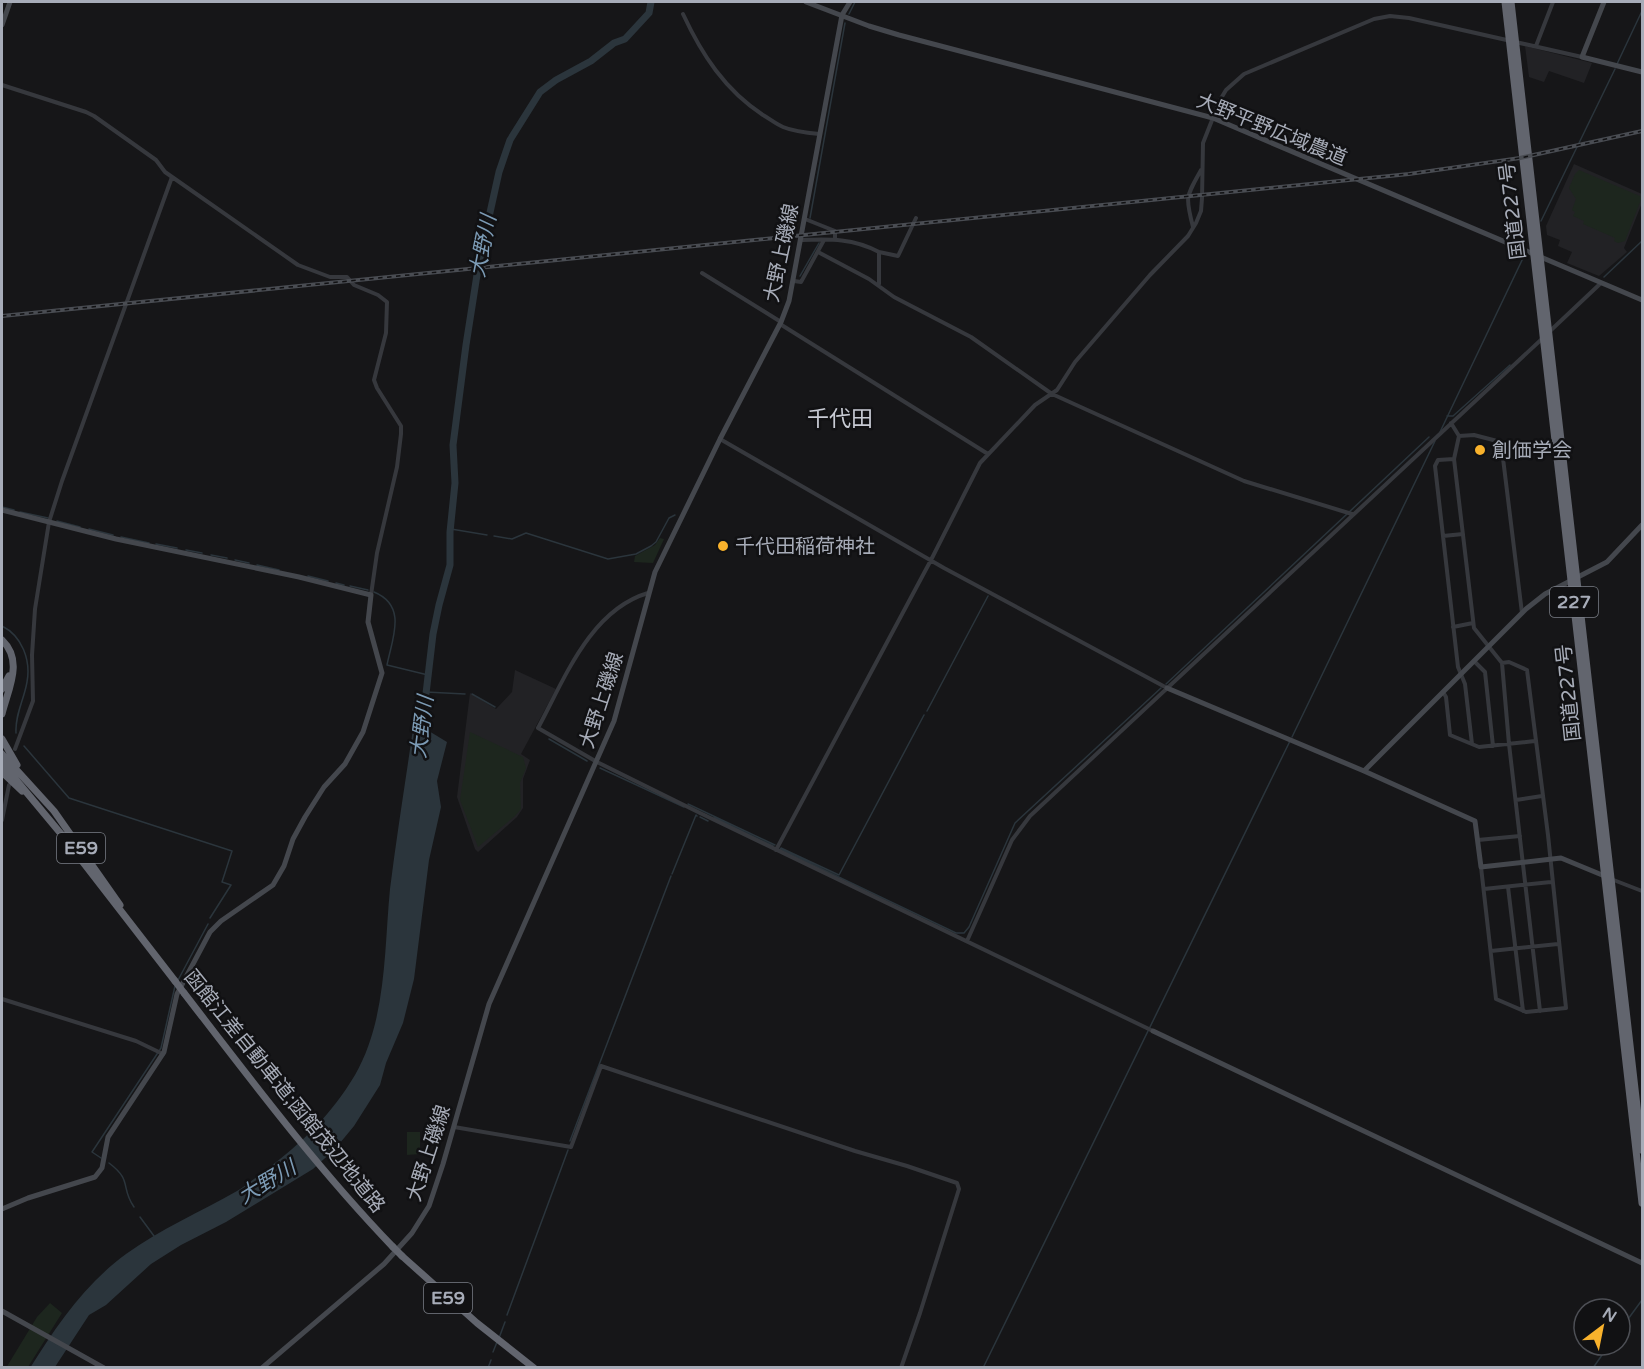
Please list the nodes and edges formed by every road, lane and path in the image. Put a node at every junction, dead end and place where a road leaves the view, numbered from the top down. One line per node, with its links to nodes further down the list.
1 (10, 2): 10 (street)
2 (806, 2): 9 (street)
3 (850, 2): 9 (street)
4 (1505, 2): 11 (highway, 国道227号 / 227)
5 (1511, 2): 11 (highway, 国道227号 / 227)
6 (1553, 2): 12 (street)
7 (1604, 2): 13 (street)
8 (683, 14): 17 (street)
9 (842, 15): 16 (street, 大野平野広域農道); 17 (street, 大野上磯線)
10 (2, 25)
11 (1512, 42): 12 (street); 16 (street); 28 (highway, 国道227号 / 227)
12 (1536, 46): 13 (street)
13 (1582, 57): 14 (street)
14 (1642, 72)
15 (2, 85): 19 (street)
16 (1213, 118): 18 (street); 28 (street, 大野平野広域農道)
17 (821, 134): 21 (street, 大野上磯線)
18 (1203, 167): 22 (street); 22 (street)
19 (172, 177): 44 (street); 51 (street)
20 (916, 218): 27 (street)
21 (805, 219): 24 (street); 25 (street, 大野上磯線)
22 (1193, 228): 36 (street)
23 (824, 239): 24 (street); 25 (street); 26 (street)
24 (835, 239): 27 (street)
25 (801, 240): 30 (street, 大野上磯線)
26 (818, 252): 30 (street); 32 (street)
27 (879, 252): 32 (street)
28 (1537, 256): 31 (street, 大野平野広域農道); 35 (highway, 国道227号 / 227)
29 (702, 273): 34 (street)
30 (794, 281): 34 (street, 大野上磯線)
31 (1601, 283): 33 (street, 大野平野広域農道); 35 (street)
32 (879, 285): 36 (street)
33 (1642, 300)
34 (780, 323): 39 (street, 大野上磯線); 40 (street)
35 (1546, 335): 37 (street); 49 (highway, 国道227号 / 227)
36 (1053, 394): 40 (street); 43 (street)
37 (1451, 423): 38 (street); 43 (street)
38 (1459, 436): 41 (street); 52 (street)
39 (720, 439): 48 (street); 50 (street, 大野上磯線)
40 (988, 454): 48 (street)
41 (1454, 459): 46 (street); 47 (street)
42 (2, 510): 44 (street)
43 (1350, 514): 61 (street)
44 (49, 522): 51 (street); 70 (street)
45 (1642, 525): 49 (street)
46 (1463, 534): 47 (street); 53 (street)
47 (1443, 536): 54 (street)
48 (932, 560): 61 (street); 84 (street)
49 (1574, 579): 52 (street); 88 (highway, 国道227号 / 227)
50 (648, 593): 72 (street, 大野上磯線); 72 (street)
51 (370, 595): 104 (street)
52 (1522, 613): 57 (street)
53 (1473, 623): 54 (street); 57 (street)
54 (1454, 627): 60 (street)
55 (2, 640): 64 (highway)
56 (2, 646): 62 (highway)
57 (1488, 646): 58 (street); 59 (street)
58 (1474, 661): 60 (street); 69 (street)
59 (1502, 663): 66 (street); 68 (street)
60 (1460, 675): 63 (street); 67 (street)
61 (1167, 688): 74 (street); 94 (street)
62 (2, 690)
63 (1443, 692): 67 (street); 74 (street)
64 (2, 714)
65 (2, 739): 76 (highway)
66 (1535, 741): 68 (street); 78 (street)
67 (1472, 744): 69 (street)
68 (1509, 744): 69 (street); 79 (street)
69 (1493, 746)
70 (15, 749)
71 (2, 754): 76 (highway, 函館江差自動車道;函館茂辺地道路 / E59)
72 (597, 762): 84 (street); 105 (street, 大野上磯線)
73 (2, 763): 81 (highway, 函館江差自動車道;函館茂辺地道路 / E59)
74 (1364, 771): 83 (street)
75 (2, 772): 81 (highway)
76 (25, 778): 97 (highway, 函館江差自動車道;函館茂辺地道路 / E59)
77 (9, 785): 80 (street)
78 (1542, 796): 79 (street); 85 (street)
79 (1516, 800): 82 (street)
80 (2, 820)
81 (62, 835): 97 (highway, 函館江差自動車道;函館茂辺地道路 / E59)
82 (1520, 836): 83 (street); 86 (street)
83 (1478, 840): 87 (street)
84 (776, 850): 94 (street)
85 (1549, 859): 86 (street); 88 (street); 89 (street)
86 (1522, 862): 87 (street); 90 (street)
87 (1481, 867): 92 (street)
88 (1608, 877): 93 (street); 106 (highway, 国道227号 / 227); 107 (highway, 国道227号 / 227)
89 (1551, 882): 90 (street); 95 (street)
90 (1525, 885): 91 (street); 96 (street)
91 (1508, 887): 92 (street); 98 (street)
92 (1484, 889): 99 (street)
93 (1642, 891)
94 (967, 942): 103 (street)
95 (1558, 944): 96 (street); 102 (street)
96 (1533, 947): 98 (street); 102 (street)
97 (150, 949): 113 (highway, 函館江差自動車道;函館茂辺地道路 / E59, bridge)
98 (1515, 949): 99 (street); 101 (street)
99 (1491, 951): 101 (street)
100 (2, 999): 104 (street)
101 (1522, 1011): 102 (street)
102 (1540, 1011)
103 (1153, 1030): 109 (street)
104 (160, 1052): 108 (street)
105 (454, 1127): 112 (street, 大野上磯線); 114 (street)
106 (1642, 1150)
107 (1642, 1203)
108 (2, 1209)
109 (1642, 1263)
110 (2, 1311): 111 (street)
111 (104, 1368)
112 (262, 1368)
113 (534, 1368)
114 (901, 1368)

